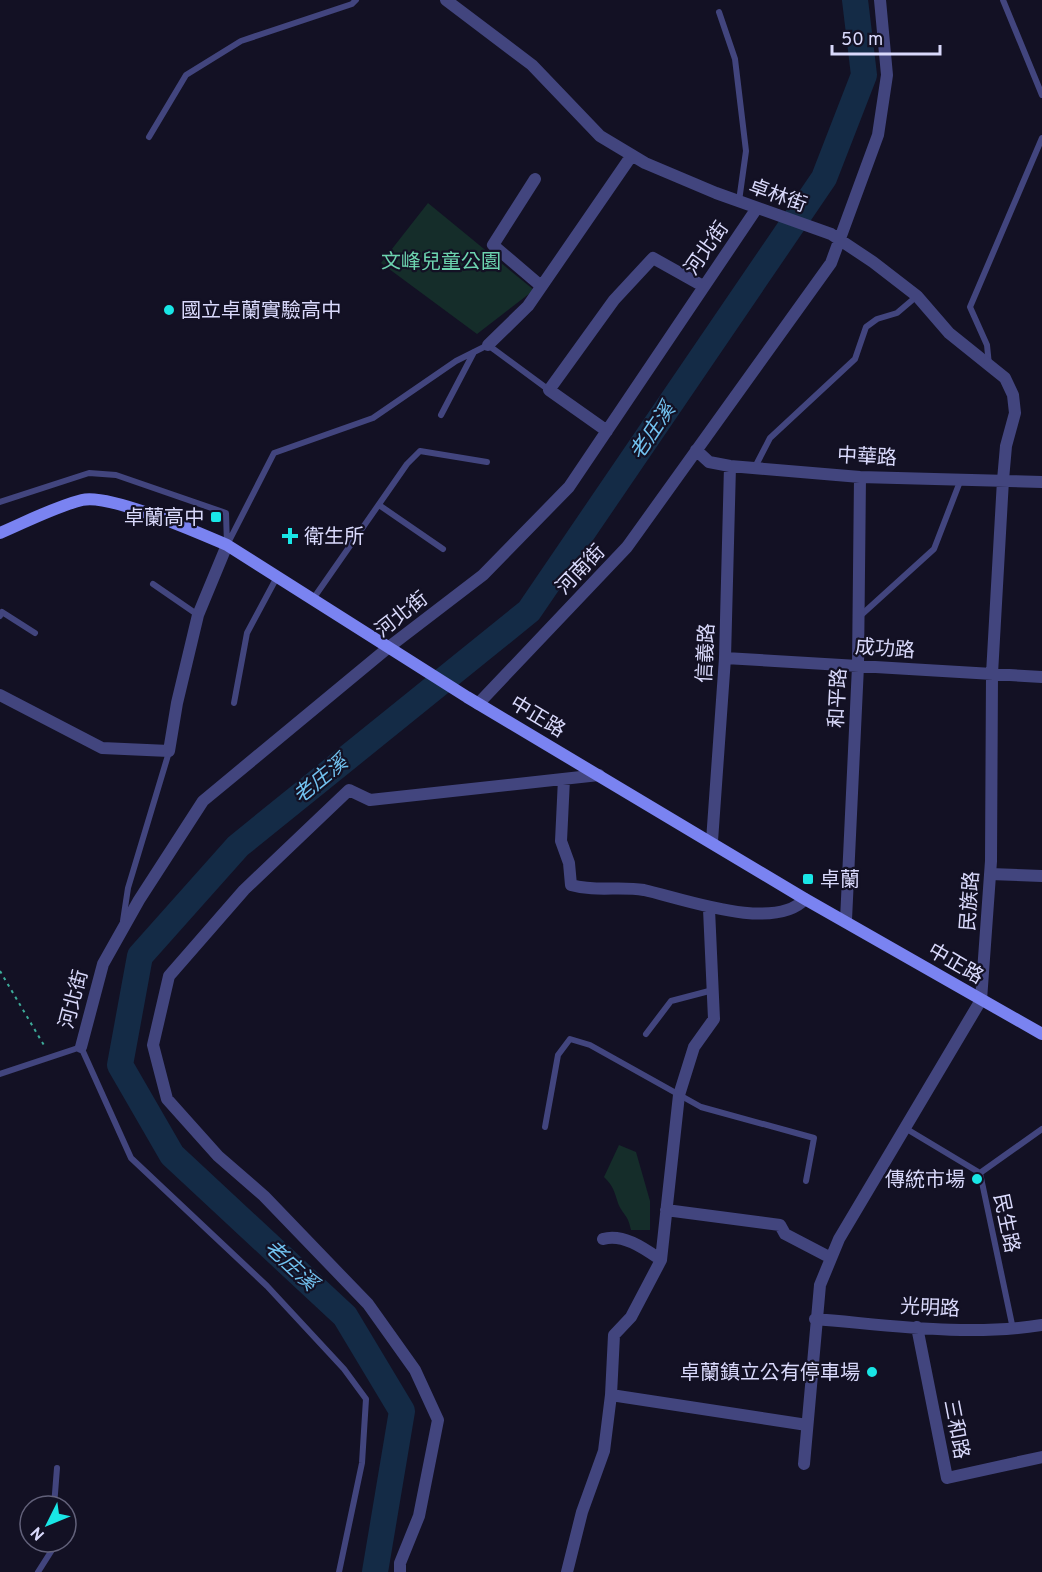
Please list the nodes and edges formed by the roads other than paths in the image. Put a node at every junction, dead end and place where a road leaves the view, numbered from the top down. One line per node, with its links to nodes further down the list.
1 (356, 0): 7 (lane)
2 (446, 0): 9 (street, 卓林街)
3 (880, 0): 13 (street, 河南街)
4 (1003, 0): 6 (lane)
5 (718, 12): 11 (lane)
6 (1042, 95)
7 (149, 137)
8 (1042, 138): 19 (lane)
9 (632, 155): 11 (street, 卓林街); 14 (street)
10 (535, 178): 14 (street)
11 (739, 202): 12 (street, 卓林街)
12 (757, 208): 13 (street, 卓林街); 15 (street, 河北街)
13 (840, 240): 16 (street, 卓林街); 23 (street, 河南街)
14 (541, 286): 17 (street)
15 (703, 286): 20 (street); 22 (street, 河北街)
16 (917, 296): 19 (street, 卓林街); 26 (lane)
17 (488, 345): 18 (lane); 20 (lane)
18 (474, 352): 21 (lane); 34 (lane)
19 (989, 365): 29 (street, 卓林街)
20 (549, 390): 22 (street)
21 (441, 415)
22 (607, 431): 43 (street, 河北街)
23 (696, 450): 25 (street, 中華路); 50 (street, 河南街)
24 (487, 462): 32 (lane)
25 (730, 466): 26 (street, 中華路); 44 (street, 信義路)
26 (755, 467): 27 (street, 中華路)
27 (860, 477): 28 (street, 中華路); 41 (street, 和平路)
28 (961, 479): 29 (street, 中華路); 41 (lane)
29 (1003, 480): 30 (street, 中華路); 46 (street, 民族路)
30 (1042, 482)
31 (0, 502): 34 (lane)
32 (379, 505): 35 (lane); 38 (lane)
33 (0, 532): 34 (street, 中正路)
34 (227, 545): 36 (street, 中正路); 40 (street)
35 (443, 549)
36 (277, 577): 38 (street, 中正路); 49 (lane)
37 (153, 584): 40 (lane)
38 (313, 599): 43 (street, 中正路)
39 (0, 615): 42 (lane)
40 (198, 615): 51 (street)
41 (858, 617): 45 (street, 和平路)
42 (35, 633)
43 (389, 647): 50 (street, 中正路); 60 (street, 河北街)
44 (725, 658): 45 (street, 成功路); 54 (street, 信義路)
45 (858, 666): 46 (street, 成功路); 59 (street, 和平路)
46 (992, 674): 47 (street, 成功路); 55 (street, 民族路)
47 (1042, 677)
48 (0, 695): 51 (street)
49 (234, 703)
50 (478, 704): 52 (street, 中正路)
51 (169, 751): 60 (lane)
52 (599, 775): 53 (street); 54 (street, 中正路)
53 (564, 778): 58 (street); 90 (street)
54 (712, 841): 57 (street, 中正路)
55 (990, 874): 56 (street); 62 (street, 民族路)
56 (1042, 876)
57 (805, 899): 58 (street); 59 (street, 中正路)
58 (709, 909): 61 (street)
59 (846, 921): 62 (street, 中正路)
60 (122, 931): 65 (street, 河北街)
61 (713, 990): 63 (lane); 67 (street)
62 (981, 1000): 64 (street, 中正路); 69 (street, 民族路)
63 (646, 1034)
64 (1042, 1034)
65 (81, 1047): 66 (lane); 89 (lane)
66 (0, 1074)
67 (679, 1095): 68 (lane); 72 (lane); 73 (street)
68 (544, 1127)
69 (905, 1128): 71 (lane, 民生路); 75 (street, 民族路)
70 (1042, 1129): 71 (lane)
71 (980, 1173): 80 (lane, 民生路)
72 (806, 1181)
73 (666, 1210): 75 (street); 76 (street)
74 (603, 1239): 76 (street)
75 (831, 1258): 77 (street, 民族路)
76 (661, 1260): 81 (street)
77 (815, 1319): 79 (street, 光明路); 82 (street, 民族路)
78 (1042, 1325): 80 (street, 光明路)
79 (917, 1327): 80 (street, 光明路); 83 (street, 三和路)
80 (1013, 1330)
81 (611, 1395): 82 (street); 91 (street)
82 (807, 1425): 84 (street, 民族路)
83 (1042, 1457)
84 (804, 1464)
85 (57, 1468): 86 (lane)
86 (55, 1494)
87 (50, 1554): 88 (lane)
88 (38, 1572)
89 (339, 1572)
90 (400, 1572)
91 (567, 1572)

